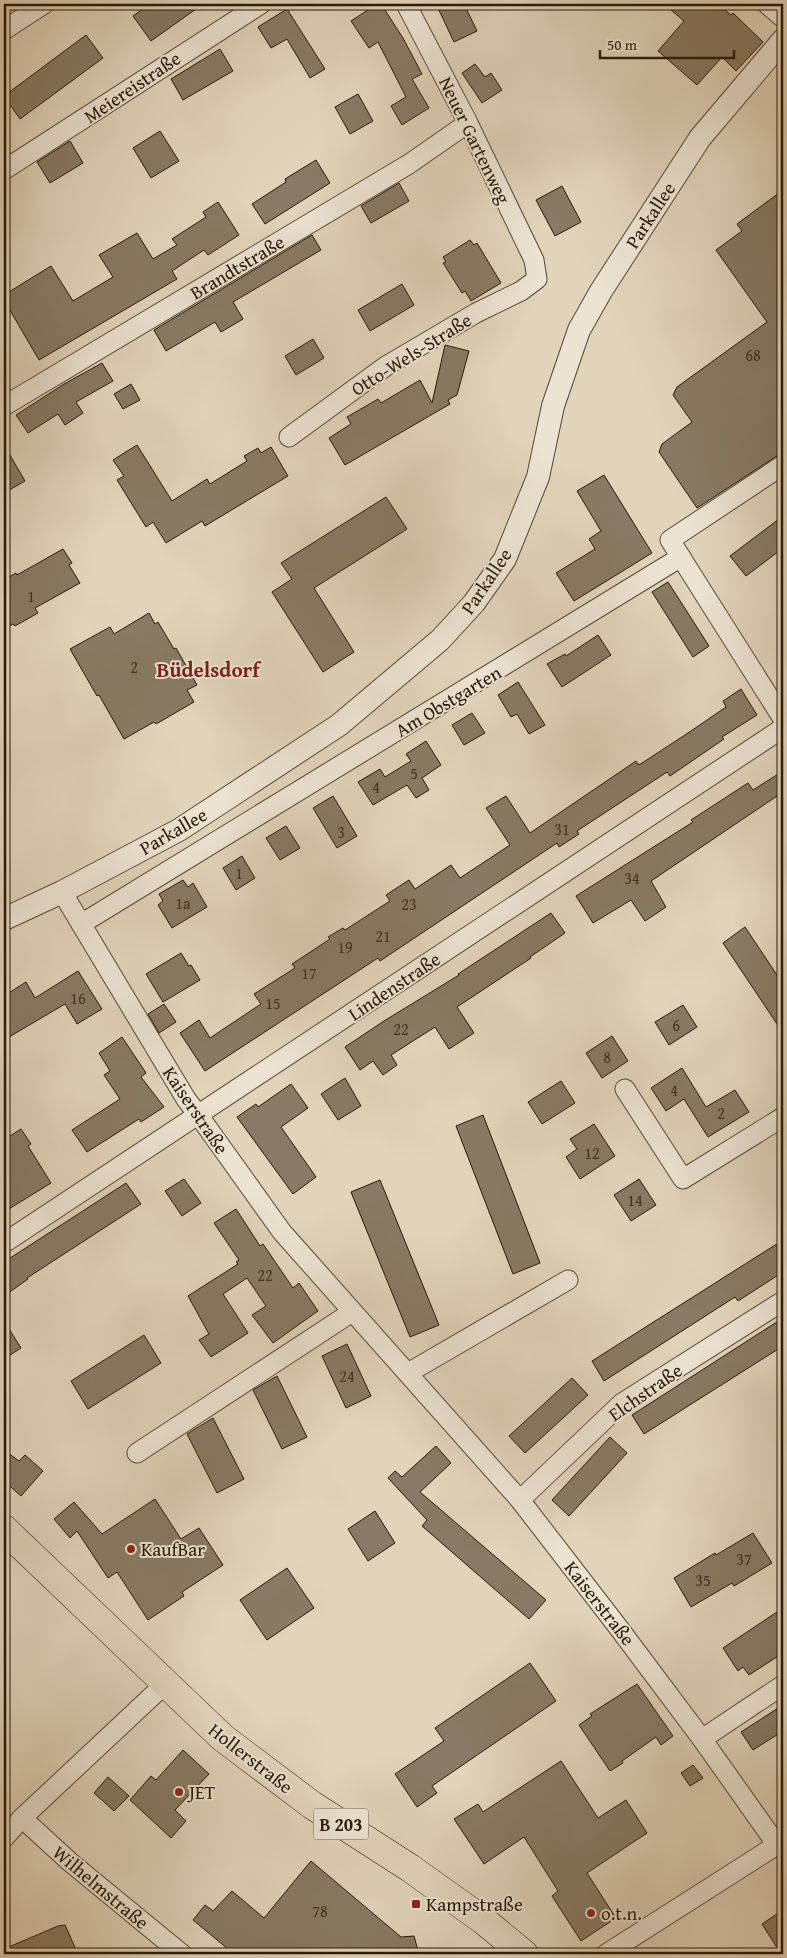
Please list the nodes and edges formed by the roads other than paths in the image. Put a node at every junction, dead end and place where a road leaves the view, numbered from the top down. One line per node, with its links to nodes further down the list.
1 (44, 4): 6 (street)
2 (261, 4): 9 (street, Meiereistraße)
3 (406, 4): 8 (street, Neuer Gartenweg)
4 (769, 4): 5 (street)
5 (783, 16)
6 (4, 30)
7 (783, 40): 17 (street, Parkallee)
8 (468, 123): 10 (street, Neuer Gartenweg); 11 (street, Brandtstraße)
9 (4, 170)
10 (537, 279): 12 (street, Otto-Wels-Straße)
11 (4, 406)
12 (289, 437)
13 (783, 465): 14 (street)
14 (681, 557): 15 (street); 19 (street, Am Obstgarten)
15 (783, 719)
16 (783, 728): 21 (street, Lindenstraße)
17 (62, 892): 18 (street, Parkallee); 19 (street, Kaiserstraße)
18 (4, 919)
19 (81, 924): 21 (street, Kaiserstraße)
20 (625, 1089): 22 (street)
21 (199, 1116): 23 (street, Lindenstraße); 26 (street, Kaiserstraße)
22 (783, 1117)
23 (4, 1243)
24 (568, 1280): 27 (street)
25 (783, 1301): 29 (street, Elchstraße)
26 (352, 1312): 27 (street, Kaiserstraße); 28 (street)
27 (408, 1373): 29 (street, Kaiserstraße)
28 (137, 1453)
29 (520, 1500): 33 (street, Kaiserstraße)
30 (4, 1530): 31 (main road, Hollerstraße / B 203)
31 (165, 1684): 34 (street); 38 (main road, Hollerstraße / B 203)
32 (783, 1685): 33 (street)
33 (702, 1738): 36 (street, Kaiserstraße)
34 (22, 1818): 35 (street); 37 (street, Wilhelmstraße)
35 (4, 1838)
36 (780, 1843): 39 (street)
37 (182, 1954)
38 (524, 1954)
39 (606, 1954)

